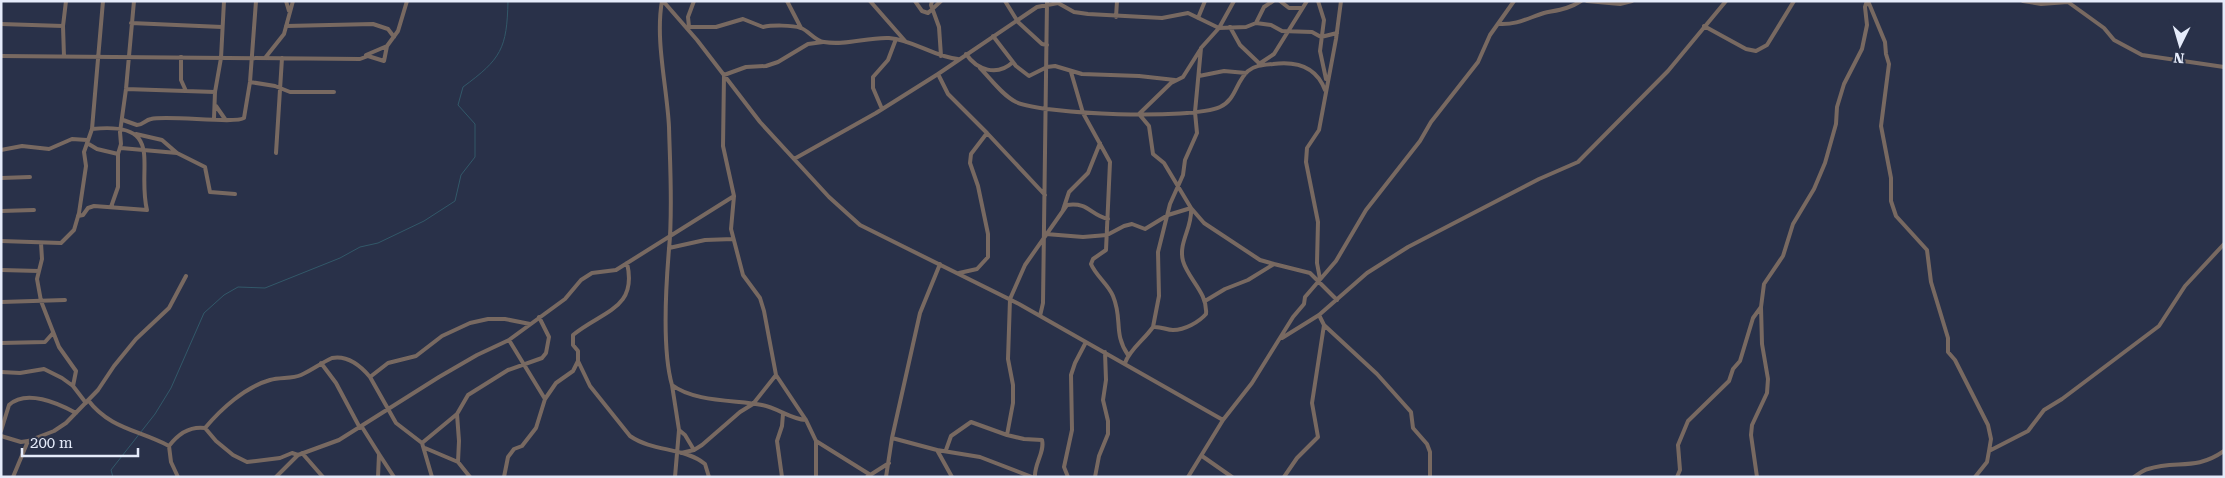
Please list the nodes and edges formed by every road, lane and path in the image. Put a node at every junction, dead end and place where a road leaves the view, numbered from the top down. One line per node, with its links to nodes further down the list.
1 (66, 1): 45 (street)
2 (103, 1): 70 (street)
3 (134, 1): 42 (street)
4 (224, 1): 48 (street)
5 (256, 1): 72 (street)
6 (286, 1): 37 (street)
7 (293, 1): 37 (street)
8 (407, 1): 57 (street)
9 (662, 1): 49 (street); 134 (street)
10 (694, 1): 49 (street)
11 (787, 1): 51 (street)
12 (870, 1): 60 (street)
13 (915, 1): 36 (street)
14 (932, 1): 36 (street)
15 (941, 1): 36 (street)
16 (1005, 1): 40 (street)
17 (1117, 1): 38 (street)
18 (1205, 1): 39 (street)
19 (1234, 1): 52 (street)
20 (1273, 1): 41 (street)
21 (1280, 1): 35 (street)
22 (1307, 1): 35 (street)
23 (1318, 1): 56 (street)
24 (1341, 1): 54 (street)
25 (1514, 1): 44 (street)
26 (1582, 1): 44 (street)
27 (1587, 1): 28 (street)
28 (1632, 1)
29 (1726, 1): 47 (street)
30 (1794, 1): 47 (street)
31 (2023, 1): 80 (street)
32 (1047, 2): 33 (street); 40 (street); 61 (street)
33 (1063, 2): 38 (street)
34 (1866, 2): 154 (street); 200 (street)
35 (1302, 8): 53 (street)
36 (933, 9): 66 (street)
37 (289, 11): 46 (street)
38 (1116, 17): 39 (street)
39 (1198, 18): 52 (street)
40 (1018, 22): 55 (street); 61 (street)
41 (1256, 22): 50 (street); 53 (street)
42 (131, 23): 48 (street); 68 (street)
43 (1, 24): 45 (street)
44 (1499, 24): 147 (street)
45 (63, 26): 67 (street)
46 (286, 26): 57 (street); 73 (street)
47 (1704, 26): 150 (street)
48 (222, 27): 71 (street)
49 (688, 27): 51 (street); 85 (street)
50 (1230, 27): 52 (street); 78 (street)
51 (801, 28): 59 (street)
52 (1219, 28): 63 (street)
53 (1288, 32): 56 (street); 78 (street)
54 (1337, 33): 56 (street); 88 (street)
55 (993, 36): 64 (street); 77 (street)
56 (1321, 36): 88 (street)
57 (394, 37): 62 (street)
58 (896, 40): 59 (street); 60 (street); 97 (street)
59 (823, 42): 85 (street)
60 (906, 42): 66 (street)
61 (1047, 45): 79 (street)
62 (387, 46): 75 (street); 75 (street)
63 (1201, 48): 86 (street); 87 (street)
64 (966, 54): 76 (street); 81 (street)
65 (1, 56): 67 (street)
66 (941, 56): 76 (street)
67 (64, 57): 70 (street)
68 (129, 57): 69 (street); 70 (street); 91 (street)
69 (181, 57): 71 (street); 92 (street)
70 (96, 58): 105 (street)
71 (221, 58): 72 (street); 94 (street)
72 (252, 58): 73 (street); 89 (street)
73 (265, 58): 74 (street)
74 (282, 58): 75 (street); 90 (street)
75 (360, 59)
76 (958, 59): 84 (street)
77 (1013, 62): 79 (street); 81 (street)
78 (1260, 64): 83 (street); 93 (street)
79 (1047, 67): 82 (street); 98 (street)
80 (2224, 67)
81 (980, 68): 98 (street)
82 (1071, 72): 87 (street); 100 (street)
83 (1246, 73): 86 (street); 99 (street)
84 (938, 74): 97 (street); 107 (street)
85 (724, 76): 117 (street); 123 (street)
86 (1200, 76): 99 (street)
87 (1175, 80): 101 (street)
88 (1327, 80): 93 (street)
89 (250, 82): 90 (street); 103 (street)
90 (280, 88): 95 (street); 115 (street)
91 (126, 89): 92 (street); 104 (street)
92 (186, 90): 94 (street)
93 (1325, 90): 147 (street)
94 (216, 92): 96 (street)
95 (334, 92)
96 (215, 104): 102 (street); 103 (street)
97 (882, 109): 117 (street)
98 (1046, 109): 100 (street); 122 (street)
99 (1195, 112): 101 (street); 120 (street)
100 (1084, 113): 101 (street); 110 (street)
101 (1139, 114): 120 (street)
102 (214, 118): 103 (street); 104 (street)
103 (226, 119)
104 (123, 120): 106 (street)
105 (92, 129): 106 (street); 109 (street)
106 (121, 129): 108 (street); 111 (street)
107 (987, 133): 122 (street); 145 (street)
108 (136, 134): 113 (street); 114 (street)
109 (87, 141): 112 (street); 116 (street); 130 (street)
110 (1100, 143): 128 (street); 131 (street)
111 (121, 148): 113 (street); 116 (street)
112 (1, 150)
113 (143, 150): 114 (street); 124 (street)
114 (177, 152): 121 (street)
115 (276, 153)
116 (118, 154): 124 (street)
117 (794, 158): 141 (street)
118 (30, 177): 119 (street)
119 (1, 178)
120 (1179, 185): 125 (street); 129 (street)
121 (235, 194)
122 (1045, 195): 133 (street)
123 (734, 196): 134 (street); 135 (street)
124 (111, 207): 130 (street)
125 (1191, 208): 129 (street); 142 (street); 151 (street)
126 (1, 210): 127 (street)
127 (34, 210)
128 (1063, 210): 131 (street); 133 (street)
129 (1168, 215): 132 (street); 160 (street)
130 (78, 216): 137 (street)
131 (1108, 219): 132 (street)
132 (1107, 235): 133 (street); 167 (street)
133 (1045, 236): 148 (street); 156 (street)
134 (670, 237): 139 (street); 140 (street)
135 (733, 239): 139 (street); 173 (street)
136 (1, 241): 137 (street)
137 (41, 242): 144 (street)
138 (2224, 244): 200 (street)
139 (670, 248): 175 (street)
140 (627, 263): 157 (street); 168 (street)
141 (940, 264): 145 (street); 192 (street)
142 (1274, 264): 147 (street); 151 (street)
143 (1, 270): 144 (street)
144 (39, 271): 153 (street)
145 (959, 273): 148 (street)
146 (186, 276): 178 (street)
147 (1319, 280): 150 (street); 162 (street)
148 (1010, 299): 156 (street); 190 (street)
149 (65, 300): 153 (street)
150 (1337, 300): 155 (street)
151 (1205, 301): 160 (street)
152 (1, 302): 153 (street)
153 (41, 302): 161 (street)
154 (1761, 306): 231 (street); 232 (street)
155 (1319, 315): 159 (street); 162 (street)
156 (1040, 316): 164 (street)
157 (539, 317): 158 (street); 170 (street)
158 (530, 324): 163 (street); 174 (street)
159 (1324, 325): 229 (street); 230 (street)
160 (1153, 327): 167 (street)
161 (53, 333): 165 (street); 176 (street)
162 (1281, 338): 185 (street)
163 (509, 340): 170 (street); 180 (street)
164 (1086, 342): 166 (street); 225 (street)
165 (1, 343)
166 (1105, 352): 171 (street); 226 (street)
167 (1128, 355): 171 (street)
168 (578, 361): 177 (street); 202 (street)
169 (321, 363): 174 (street); 186 (street); 187 (street)
170 (525, 364): 177 (street); 182 (street)
171 (1125, 364): 185 (street)
172 (1, 372): 176 (street)
173 (776, 375): 179 (street); 184 (street)
174 (370, 377): 180 (street)
175 (672, 385): 179 (street); 188 (street)
176 (73, 386): 178 (street)
177 (545, 399): 217 (street)
178 (87, 401): 181 (street); 196 (street)
179 (752, 404): 183 (street); 197 (street)
180 (387, 410): 187 (street); 195 (street)
181 (76, 412): 189 (street); 193 (street)
182 (457, 414): 195 (street); 206 (street)
183 (783, 414): 184 (street); 220 (street)
184 (806, 420): 194 (street)
185 (1223, 420): 205 (street)
186 (205, 428): 196 (street); 203 (street)
187 (361, 428): 203 (street); 204 (street)
188 (679, 430): 197 (street); 202 (street)
189 (1, 431)
190 (1007, 435): 199 (street); 224 (street)
191 (1, 436): 193 (street)
192 (892, 438): 198 (street); 207 (street)
193 (28, 441): 209 (street)
194 (816, 441): 208 (street); 221 (street)
195 (424, 445): 206 (street); 215 (street)
196 (169, 446): 210 (street)
197 (694, 450): 202 (street)
198 (937, 450): 199 (street); 223 (street)
199 (946, 450): 224 (street)
200 (1989, 451): 233 (street)
201 (2224, 451): 234 (street)
202 (679, 453): 218 (street); 219 (street)
203 (300, 454): 211 (street); 212 (street)
204 (379, 454): 213 (street); 214 (street)
205 (1202, 456): 227 (street); 228 (street)
206 (458, 462): 216 (street)
207 (889, 463): 208 (street); 222 (street)
208 (868, 475)
209 (13, 477)
210 (178, 477)
211 (276, 477)
212 (323, 477)
213 (378, 477)
214 (394, 477)
215 (432, 477)
216 (470, 477)
217 (504, 477)
218 (675, 477)
219 (709, 477)
220 (782, 477)
221 (816, 477)
222 (886, 477)
223 (952, 477)
224 (1034, 477)
225 (1068, 477)
226 (1095, 477)
227 (1188, 477)
228 (1232, 477)
229 (1284, 477)
230 (1430, 477)
231 (1677, 477)
232 (1757, 477)
233 (1975, 477)
234 (2134, 477)

